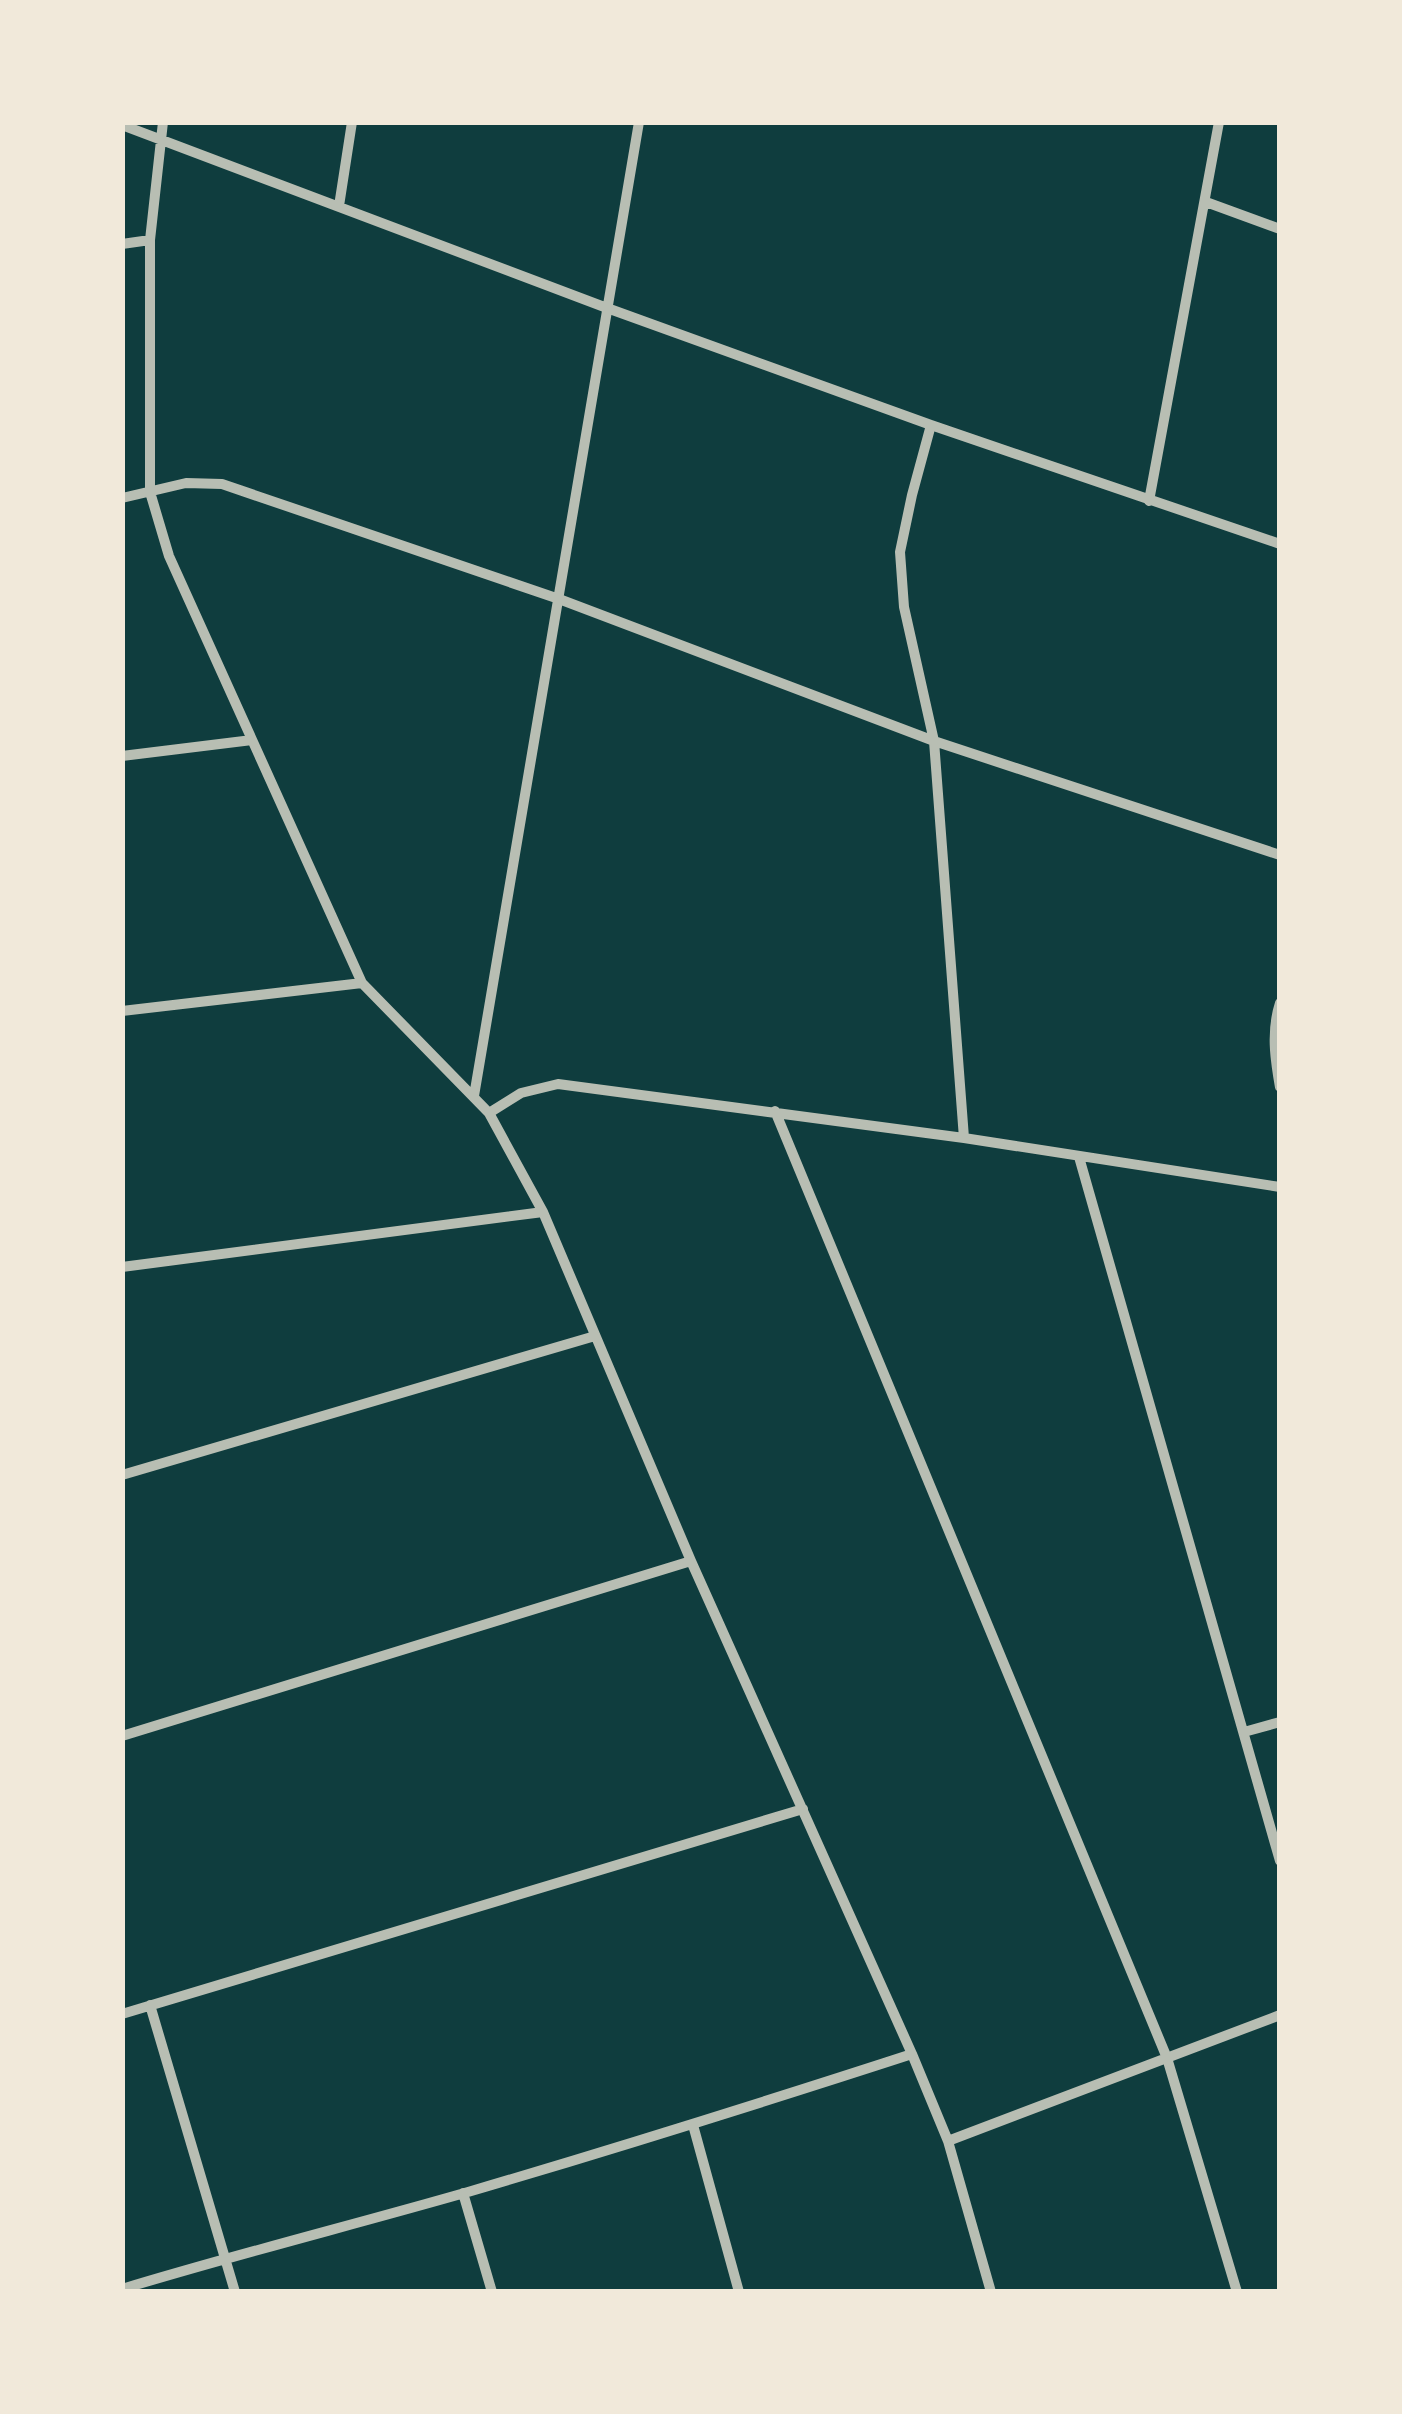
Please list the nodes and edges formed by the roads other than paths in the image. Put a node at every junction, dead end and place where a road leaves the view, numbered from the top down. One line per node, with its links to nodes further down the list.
1 (163, 122): 6 (street)
2 (352, 122): 8 (street)
3 (639, 122): 12 (street)
4 (1219, 122): 7 (street)
5 (122, 125): 6 (street)
6 (161, 138): 8 (street); 10 (street)
7 (1206, 202): 9 (street); 16 (street)
8 (339, 206): 12 (street)
9 (1280, 229)
10 (150, 240): 11 (street); 14 (street)
11 (122, 244)
12 (607, 308): 13 (street); 18 (street)
13 (931, 425): 16 (street); 20 (street)
14 (150, 492): 15 (street); 18 (street); 19 (street)
15 (122, 498)
16 (1149, 501): 17 (street)
17 (1280, 544)
18 (560, 599): 20 (street); 27 (street)
19 (252, 740): 21 (street); 23 (street)
20 (934, 741): 22 (street); 30 (street)
21 (122, 756)
22 (1280, 855)
23 (362, 983): 25 (street); 27 (street)
24 (1280, 1003): 26 (street)
25 (122, 1011)
26 (1280, 1087)
27 (474, 1096): 29 (street)
28 (775, 1111): 29 (street); 30 (street); 47 (street)
29 (489, 1112): 33 (street)
30 (964, 1138): 31 (street)
31 (1078, 1157): 32 (street); 39 (street)
32 (1280, 1187)
33 (542, 1212): 34 (street); 35 (street)
34 (122, 1267)
35 (595, 1336): 36 (street); 37 (street)
36 (122, 1475)
37 (691, 1561): 40 (street); 41 (street)
38 (1280, 1722): 39 (street)
39 (1244, 1732): 42 (street)
40 (122, 1736)
41 (803, 1810): 43 (street); 46 (street)
42 (1280, 1861)
43 (150, 2005): 44 (street); 51 (street)
44 (122, 2014)
45 (1280, 2016): 47 (street)
46 (912, 2054): 48 (street); 49 (street)
47 (1167, 2058): 49 (street); 57 (street)
48 (693, 2124): 50 (street); 55 (street)
49 (948, 2141): 56 (street)
50 (463, 2193): 51 (street); 54 (street)
51 (225, 2257): 52 (street); 53 (street)
52 (122, 2289)
53 (235, 2292)
54 (492, 2292)
55 (740, 2292)
56 (991, 2292)
57 (1238, 2292)

